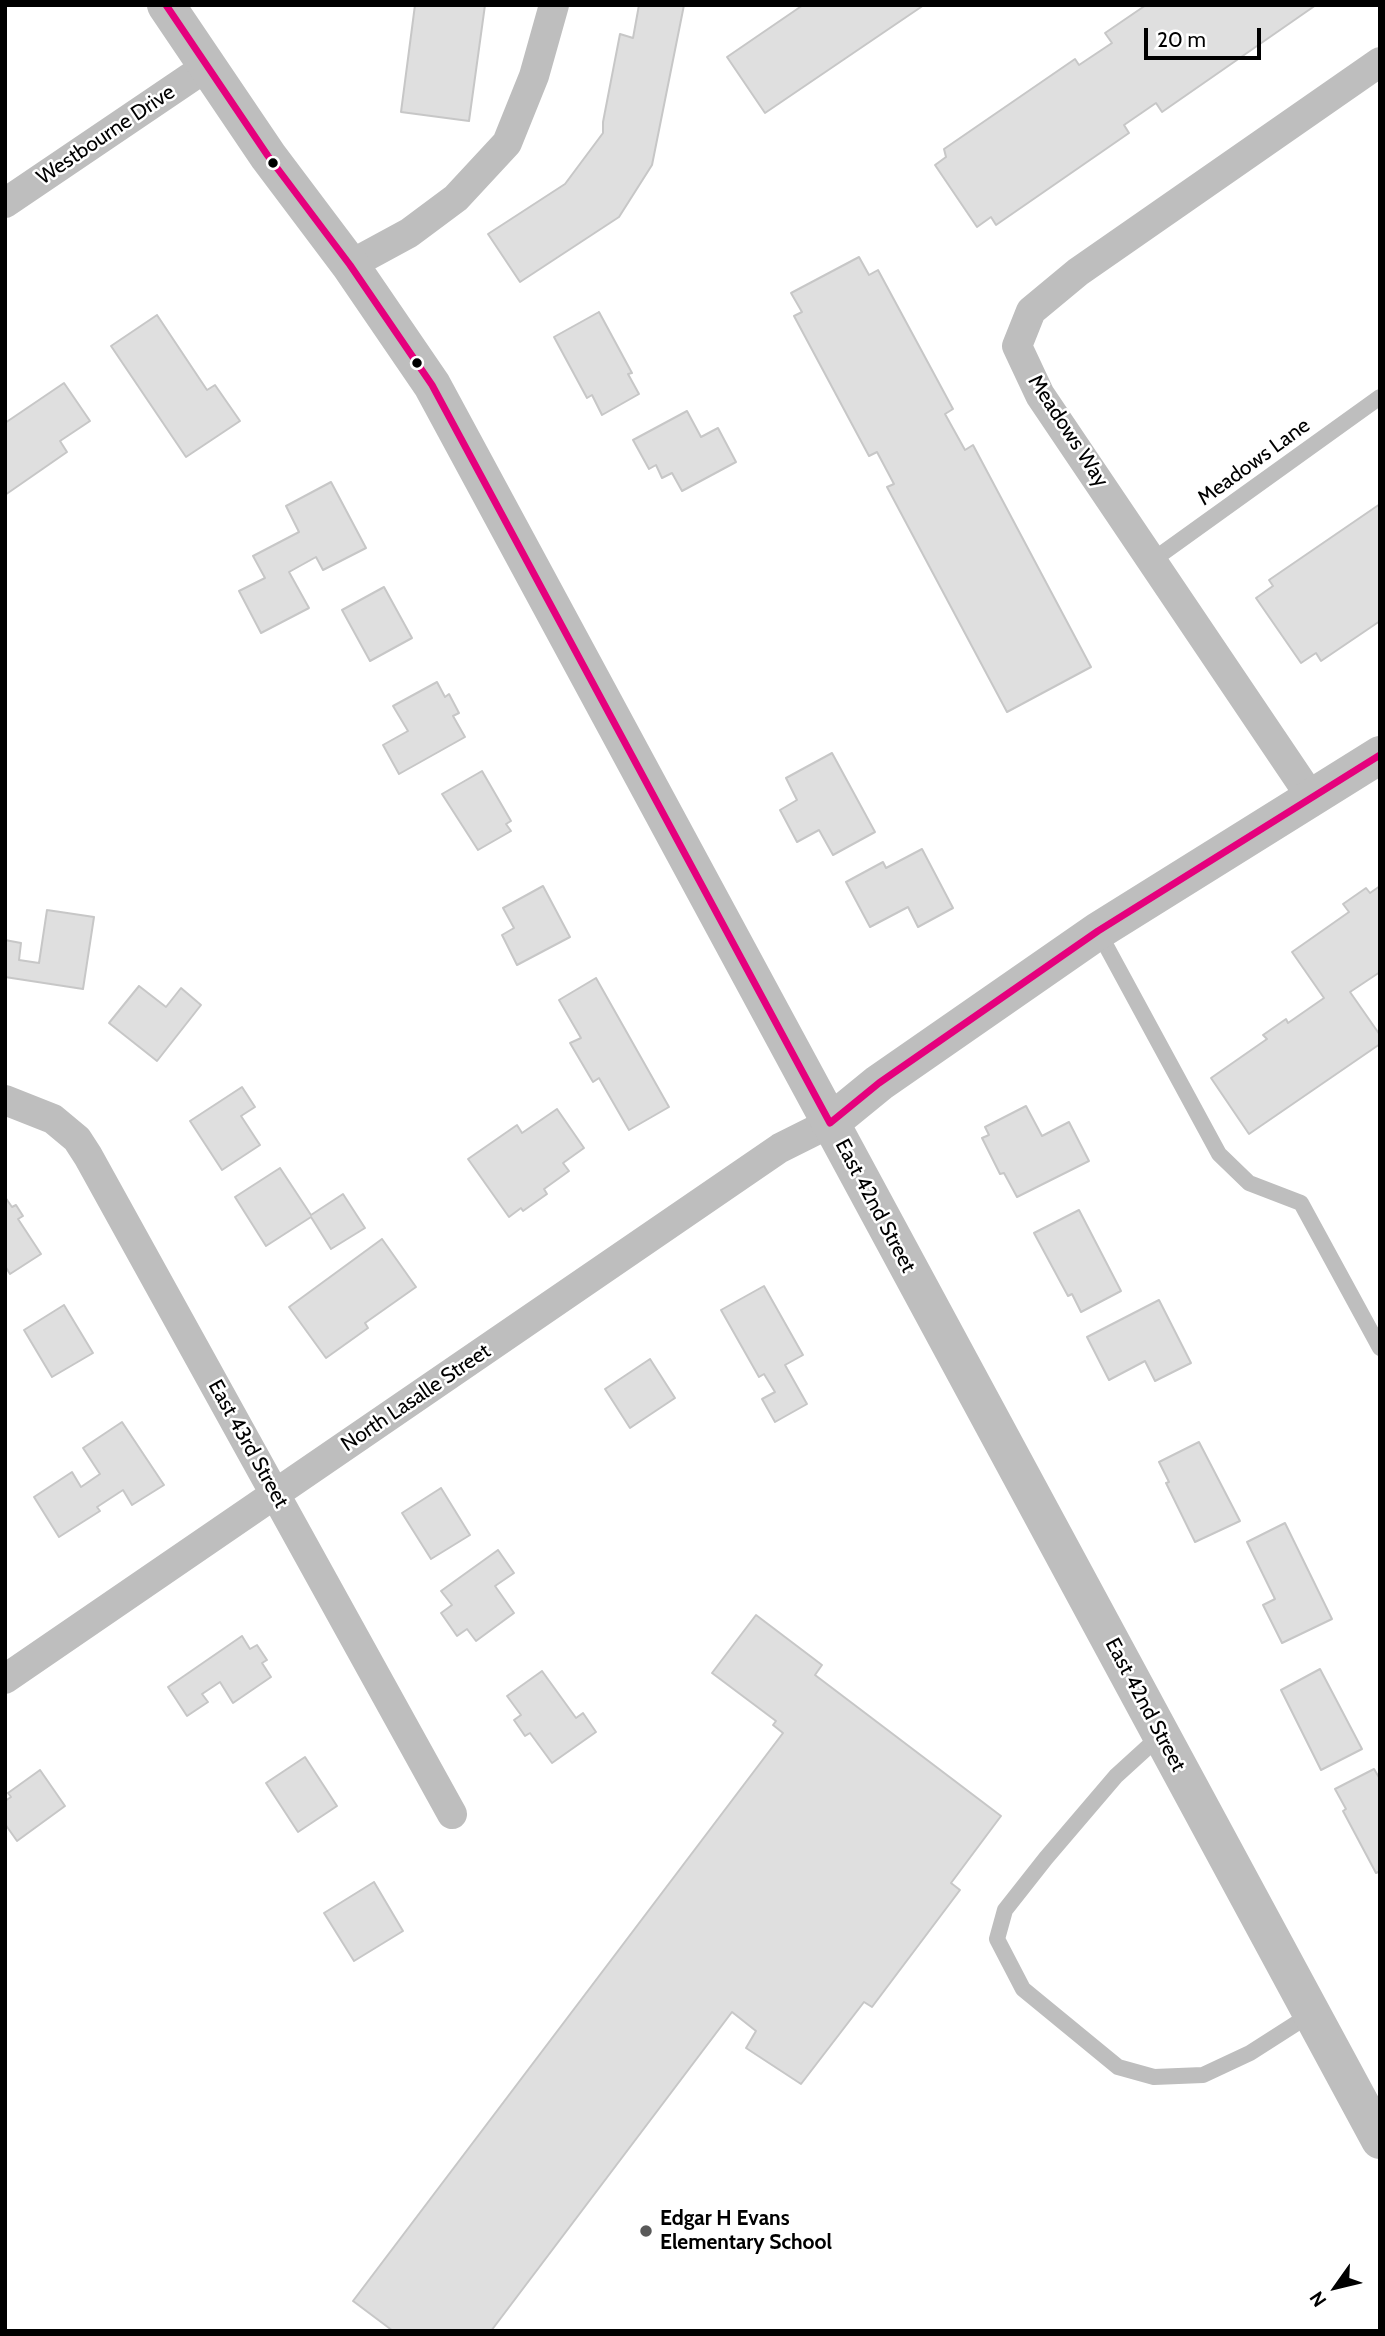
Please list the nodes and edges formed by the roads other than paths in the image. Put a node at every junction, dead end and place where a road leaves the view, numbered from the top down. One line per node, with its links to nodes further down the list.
1 (166, 5): 4 (street, East 42nd Street)
2 (554, 5): 6 (street)
3 (1380, 62): 8 (street, Meadows Way)
4 (206, 67): 5 (street, Westbourne Drive); 6 (street, East 42nd Street)
5 (5, 203)
6 (350, 265): 13 (street, East 42nd Street)
7 (1380, 397): 8 (lane, Meadows Lane)
8 (1153, 560): 10 (street, Meadows Way)
9 (1380, 755): 10 (street)
10 (1311, 797): 11 (street)
11 (1098, 931): 13 (street); 14 (lane)
12 (9, 1101): 15 (street, East 43rd Street)
13 (830, 1122): 15 (street, North Lasalle Street); 17 (street, East 42nd Street)
14 (1380, 1348)
15 (276, 1494): 16 (street, North Lasalle Street); 18 (street, East 43rd Street)
16 (5, 1679)
17 (1161, 1735): 19 (street, East 42nd Street); 19 (lane)
18 (452, 1814)
19 (1311, 2014): 20 (street, East 42nd Street)
20 (1380, 2140)

